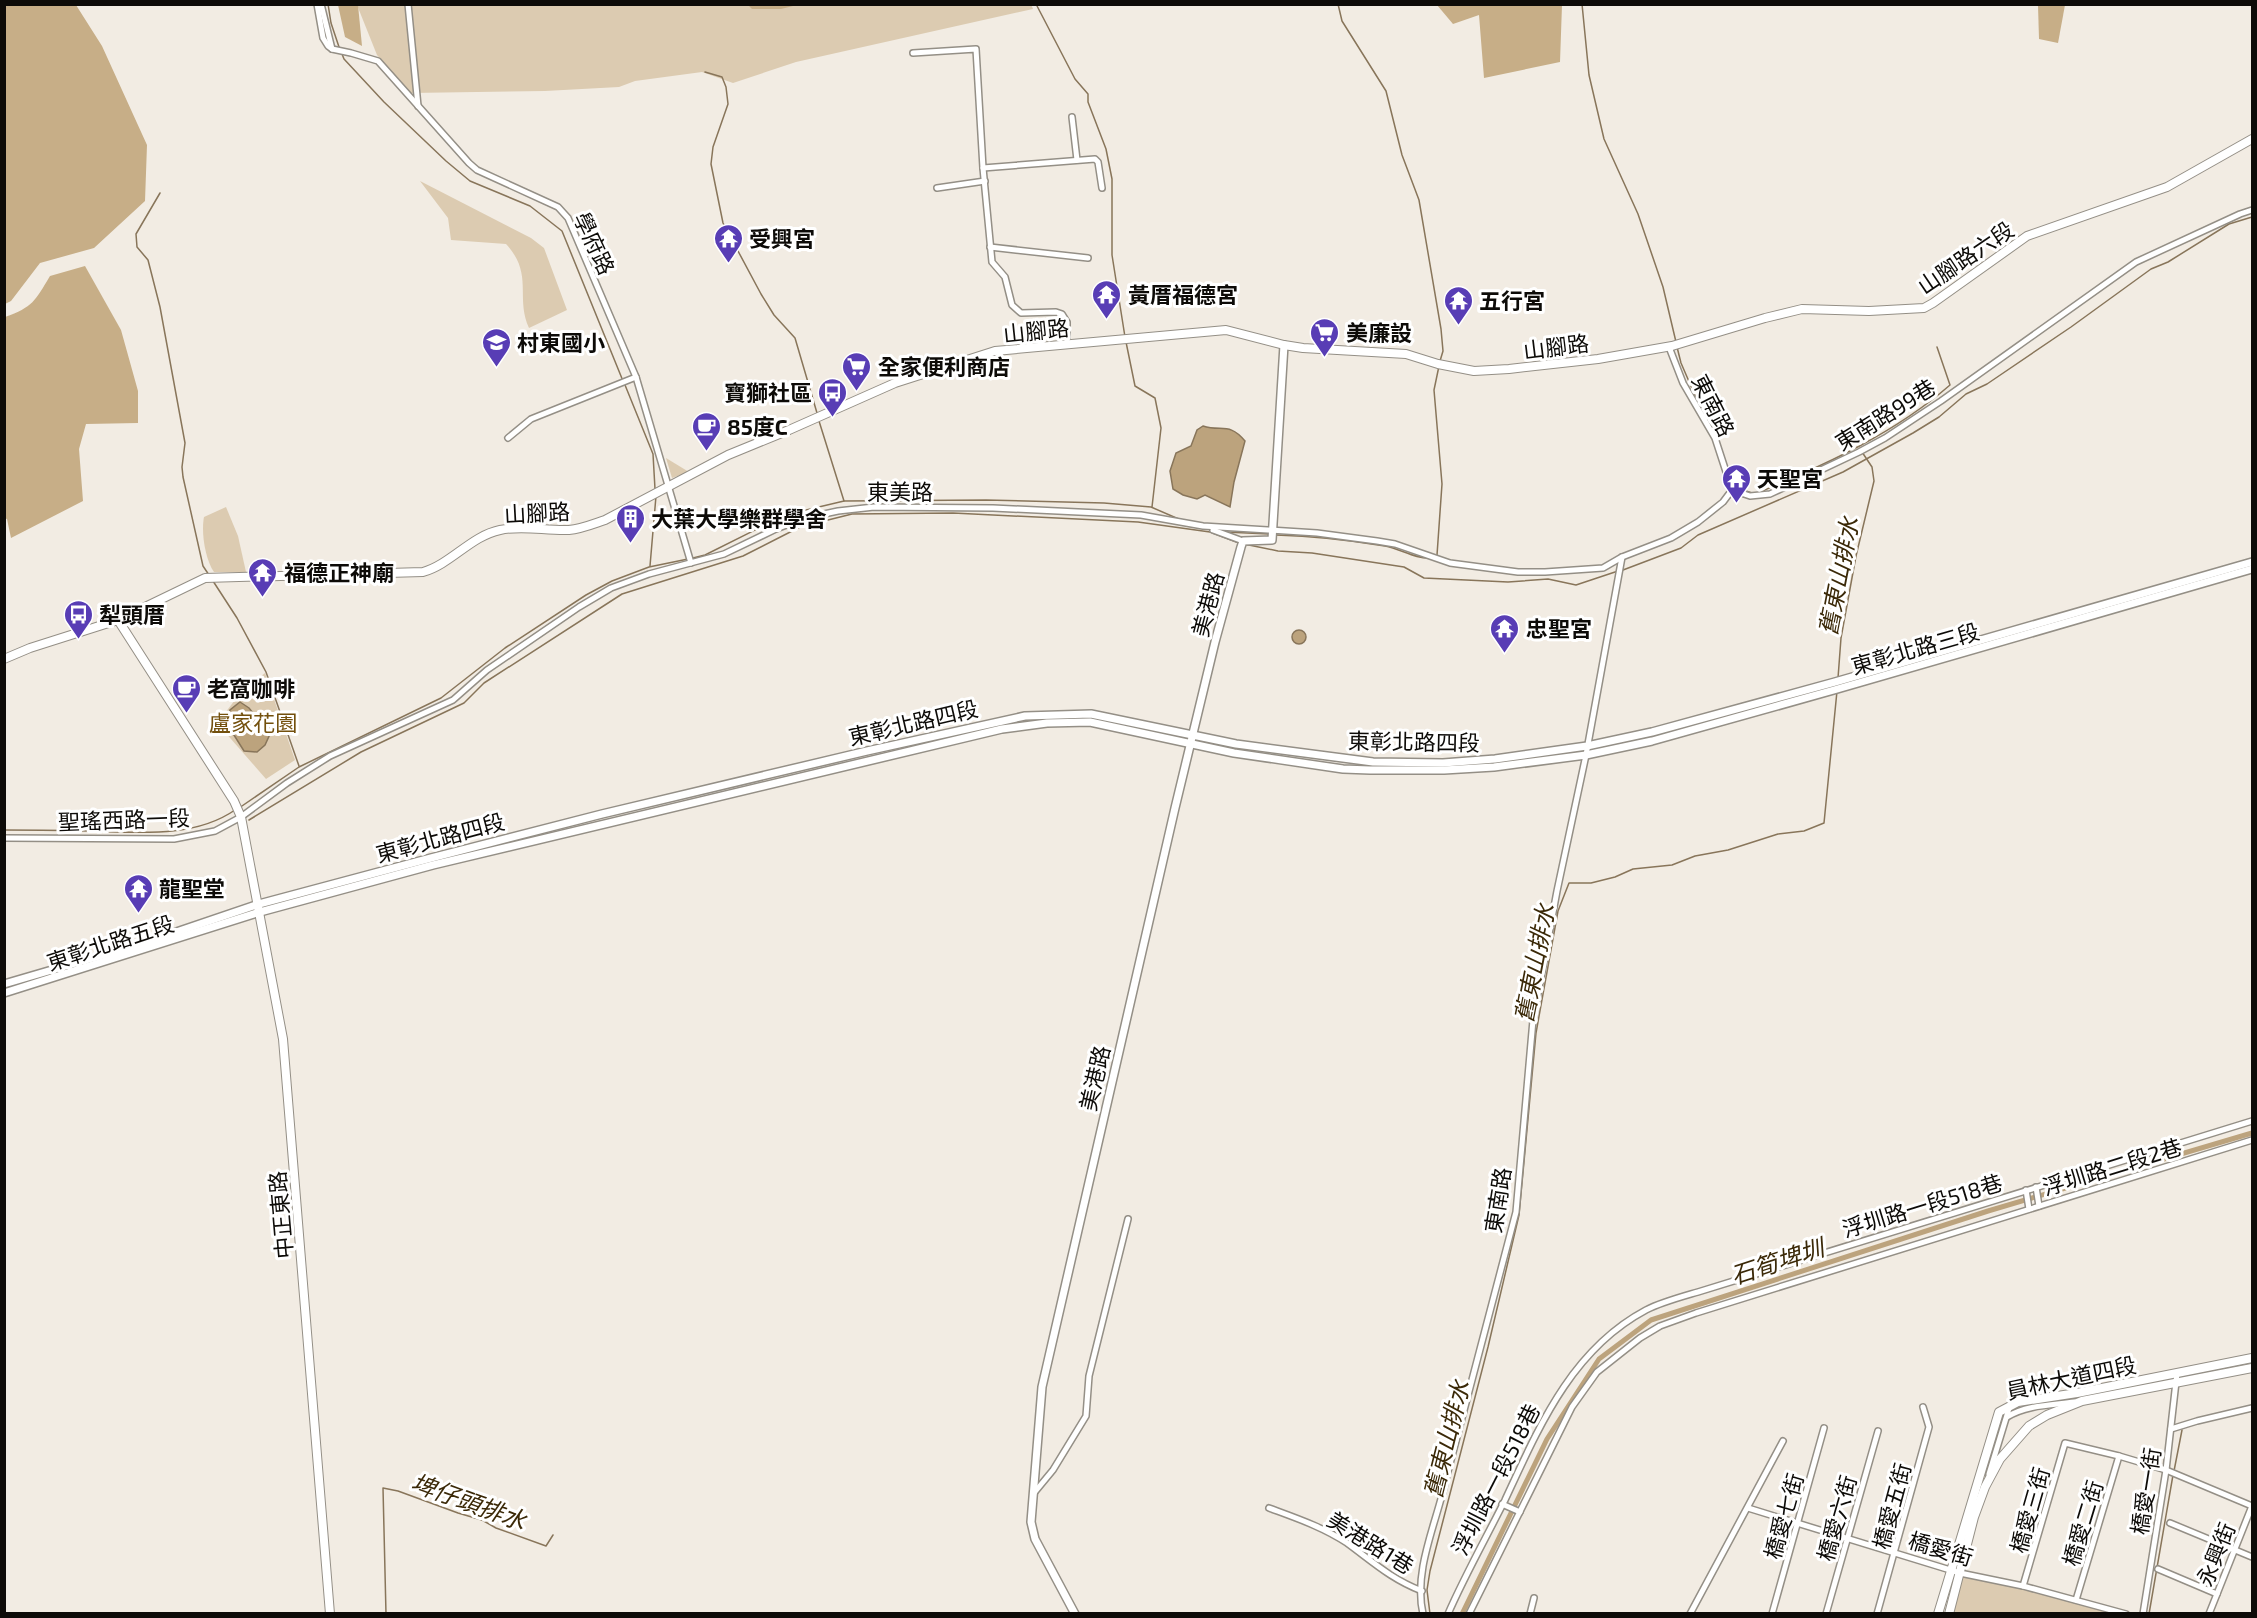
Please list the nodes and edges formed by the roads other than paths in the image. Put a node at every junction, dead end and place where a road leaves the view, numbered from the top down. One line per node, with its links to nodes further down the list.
1 (317, 4): 4 (street)
2 (321, 4): 4 (street)
3 (408, 4): 6 (street)
4 (332, 49): 6 (street, 學府路)
5 (913, 53): 10 (street)
6 (418, 108): 20 (street, 學府路)
7 (1072, 117): 9 (street)
8 (2253, 139): 19 (main road, 山腳路六段)
9 (1077, 160): 10 (street); 13 (street)
10 (983, 168): 11 (street)
11 (985, 181): 12 (street); 15 (street)
12 (937, 188)
13 (1102, 188)
14 (2253, 210): 23 (street, 東南路99巷)
15 (990, 247): 16 (street); 17 (street)
16 (1088, 258)
17 (1068, 344): 18 (main road, 山腳路); 22 (main road, 山腳路)
18 (1284, 345): 19 (main road, 山腳路); 25 (street)
19 (1671, 346): 23 (street, 東南路)
20 (636, 377): 21 (street); 22 (street, 學府路)
21 (508, 438)
22 (666, 488): 29 (street, 學府路); 32 (main road, 山腳路)
23 (1732, 490): 27 (street)
24 (1203, 526): 25 (street); 26 (street); 29 (street, 東美路)
25 (1274, 532): 26 (street); 27 (street)
26 (1242, 544): 34 (street, 美港路)
27 (1622, 557): 36 (street, 東南路)
28 (2253, 562): 36 (street, 東彰北路三段)
29 (691, 563): 31 (street, 東美路)
30 (2253, 569): 37 (street, 東彰北路三段)
31 (611, 588): 40 (street, 聖瑤西路一段)
32 (118, 620): 33 (main road, 山腳路); 40 (main road, 中正東路)
33 (4, 659)
34 (1193, 736): 35 (street, 美港路); 36 (street, 東彰北路四段); 38 (street, 東彰北路四段)
35 (1191, 745): 37 (street, 東彰北路四段); 39 (street, 東彰北路四段); 67 (street, 美港路)
36 (1587, 746): 37 (street, 東南路)
37 (1586, 755): 71 (street, 東南路)
38 (822, 762): 39 (street); 42 (street, 東彰北路四段)
39 (825, 771): 42 (street, 東彰北路四段)
40 (241, 817): 41 (street, 聖瑤西路一段); 42 (main road, 中正東路)
41 (4, 838)
42 (259, 908): 43 (street, 東彰北路五段); 44 (street, 東彰北路五段); 88 (main road, 中正東路)
43 (4, 984)
44 (4, 993)
45 (2253, 1121): 47 (street, 浮圳路一段518巷)
46 (2253, 1140): 49 (street, 浮圳路二段2巷)
47 (2036, 1186): 48 (street, 浮圳路一段518巷); 49 (street)
48 (2026, 1190): 50 (street); 68 (street, 浮圳路一段518巷)
49 (2039, 1206): 50 (street, 浮圳路二段2巷)
50 (2029, 1209): 73 (street, 浮圳路二段2巷)
51 (1128, 1219): 67 (street)
52 (2253, 1359): 54 (main road, 員林大道四段)
53 (2253, 1368): 54 (main road, 員林大道四段)
54 (2176, 1377): 55 (main road, 員林大道四段); 56 (main road, 員林大道四段); 61 (street, 橋愛一街)
55 (2082, 1401): 59 (street); 66 (main road, 員林大道四段)
56 (2010, 1405): 59 (street); 80 (main road, 員林大道四段)
57 (1923, 1407): 78 (street, 橋愛五街)
58 (2253, 1408): 61 (street)
59 (2007, 1417): 66 (street)
60 (1824, 1428): 74 (street, 橋愛七街)
61 (2171, 1430): 65 (street, 橋愛一街)
62 (1878, 1431): 76 (street, 橋愛六街)
63 (1783, 1441): 72 (street)
64 (2119, 1456): 65 (street); 83 (street, 橋愛三街); 87 (street, 橋愛二街)
65 (2168, 1471): 69 (street); 101 (street, 橋愛一街)
66 (1985, 1487): 82 (main road, 員林大道四段)
67 (1032, 1495): 89 (street, 美港路)
68 (1502, 1504): 73 (street); 91 (street, 浮圳路一段518巷)
69 (2253, 1506): 77 (street, 永興街)
70 (1269, 1508): 84 (street, 美港路1巷)
71 (1440, 1508): 84 (street, 美港路1巷)
72 (1748, 1508): 74 (street, 橋愛街); 94 (street)
73 (1520, 1512): 92 (street, 浮圳路二段2巷)
74 (1798, 1522): 76 (street, 橋愛街); 95 (street, 橋愛七街)
75 (2170, 1523): 77 (street)
76 (1847, 1538): 78 (street, 橋愛街); 96 (street, 橋愛六街)
77 (2235, 1550): 79 (street); 85 (street, 永興街)
78 (1896, 1552): 80 (street, 橋愛街); 97 (street, 橋愛五街)
79 (2253, 1557)
80 (1951, 1569): 82 (street, 橋愛街); 98 (main road, 員林大道四段)
81 (2158, 1569): 85 (street)
82 (1960, 1573): 83 (street, 橋愛街); 99 (main road, 員林大道四段)
83 (2024, 1586): 87 (street, 橋愛街)
84 (1422, 1591): 90 (street, 美港路1巷)
85 (2217, 1594): 102 (street, 永興街)
86 (1534, 1598): 93 (street)
87 (2076, 1600): 100 (street, 橋愛街)
88 (330, 1614)
89 (1075, 1614)
90 (1423, 1614)
91 (1448, 1614)
92 (1469, 1614)
93 (1530, 1614)
94 (1690, 1614)
95 (1772, 1614)
96 (1826, 1614)
97 (1877, 1614)
98 (1938, 1614)
99 (1949, 1614)
100 (2126, 1614)
101 (2143, 1614)
102 (2209, 1614)

